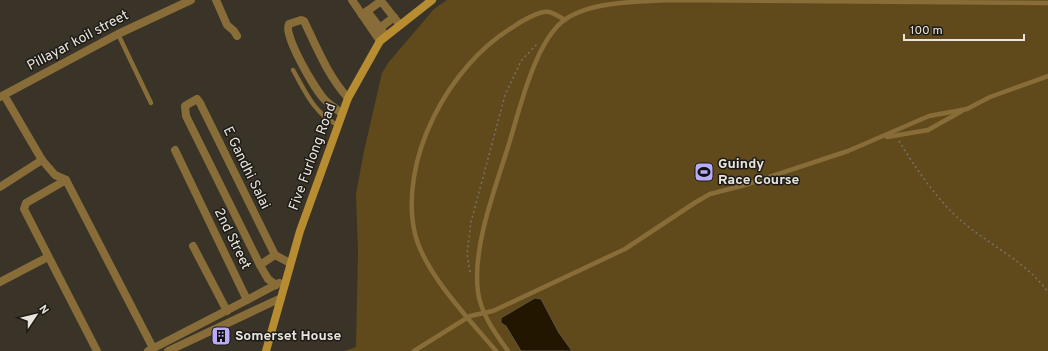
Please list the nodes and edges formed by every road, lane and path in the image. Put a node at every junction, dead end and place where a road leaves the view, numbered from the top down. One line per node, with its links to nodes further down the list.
1 (191, 0): 12 (street, Pillayar koil street)
2 (216, 0): 13 (street)
3 (352, 0): 7 (street)
4 (373, 0): 7 (street)
5 (432, 0): 10 (main road, Five Furlong Road)
6 (1048, 3): 9 (lane)
7 (363, 12): 8 (street); 11 (street); 15 (street)
8 (394, 17): 10 (street); 11 (street)
9 (565, 20): 14 (lane); 44 (lane)
10 (400, 25): 15 (main road, Five Furlong Road)
11 (380, 28): 15 (street)
12 (118, 34): 18 (street, Pillayar koil street); 20 (lane)
13 (236, 36)
14 (550, 37): 35 (path); 43 (lane)
15 (383, 39): 19 (main road, Five Furlong Road)
16 (293, 70): 23 (lane)
17 (1048, 76): 21 (lane)
18 (2, 96): 27 (street)
19 (348, 98): 22 (main road, Five Furlong Road); 22 (street)
20 (151, 103)
21 (967, 109): 24 (lane); 25 (lane)
22 (342, 114): 23 (main road, Five Furlong Road)
23 (338, 125): 33 (main road, Five Furlong Road)
24 (895, 136): 25 (lane); 39 (path)
25 (881, 138): 43 (lane)
26 (175, 150): 41 (street, 2nd Street)
27 (42, 160): 28 (street); 29 (street)
28 (66, 180): 32 (street); 45 (street)
29 (0, 187)
30 (193, 246): 42 (street)
31 (275, 256): 33 (street); 34 (street); 34 (street, E Gandhi Salai)
32 (48, 257): 37 (street); 46 (street)
33 (290, 263): 36 (main road, Five Furlong Road)
34 (260, 265): 38 (street)
35 (471, 274)
36 (286, 279): 38 (street); 40 (main road, Five Furlong Road)
37 (0, 282)
38 (276, 285): 41 (street)
39 (1048, 292)
40 (281, 298): 47 (street); 48 (main road, Five Furlong Road)
41 (247, 300): 42 (street)
42 (227, 310): 45 (street)
43 (484, 314): 44 (lane); 51 (lane)
44 (468, 318): 49 (lane); 50 (lane)
45 (151, 350)
46 (97, 351)
47 (168, 351)
48 (266, 351)
49 (414, 351)
50 (496, 351)
51 (508, 351)

